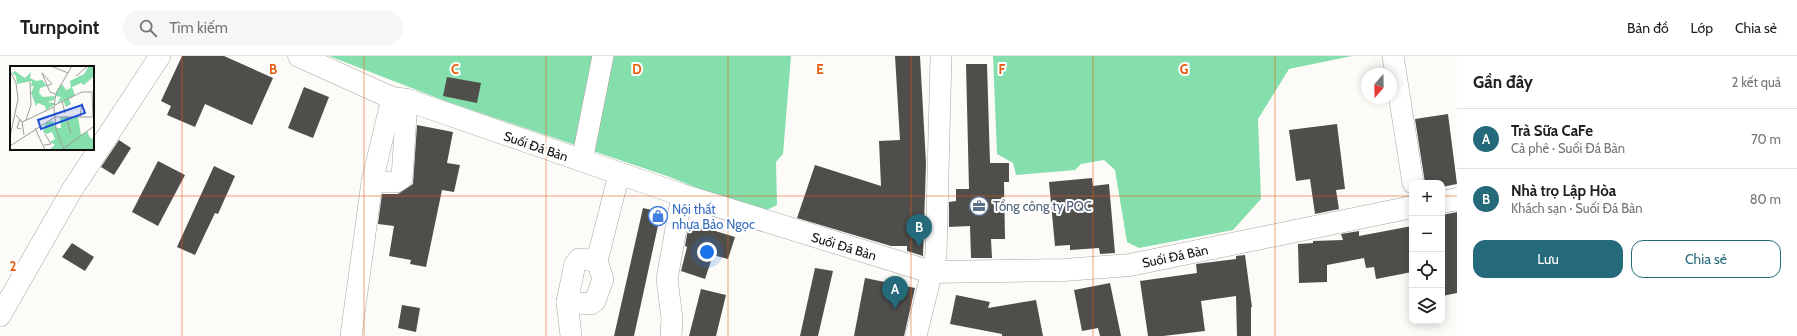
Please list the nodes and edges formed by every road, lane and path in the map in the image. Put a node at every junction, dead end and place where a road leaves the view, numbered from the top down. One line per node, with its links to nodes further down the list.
1 (160, 56): 18 (street)
2 (299, 56): 6 (street, Suối Đá Bàn)
3 (603, 56): 7 (street)
4 (941, 56): 16 (street)
5 (1393, 56): 9 (street)
6 (399, 99): 7 (street, Suối Đá Bàn); 10 (street); 10 (street)
7 (582, 161): 8 (street, Suối Đá Bàn)
8 (619, 174): 11 (street, Suối Đá Bàn); 15 (street)
9 (1413, 180)
10 (372, 182): 19 (street)
11 (682, 195): 16 (street, Suối Đá Bàn); 21 (street)
12 (1457, 199): 13 (street)
13 (1445, 201)
14 (1409, 208): 16 (street, Suối Đá Bàn)
15 (597, 261): 17 (street); 17 (street)
16 (931, 272): 22 (street)
17 (567, 302): 20 (street)
18 (0, 316)
19 (351, 336)
20 (571, 336)
21 (671, 336)
22 (916, 336)

